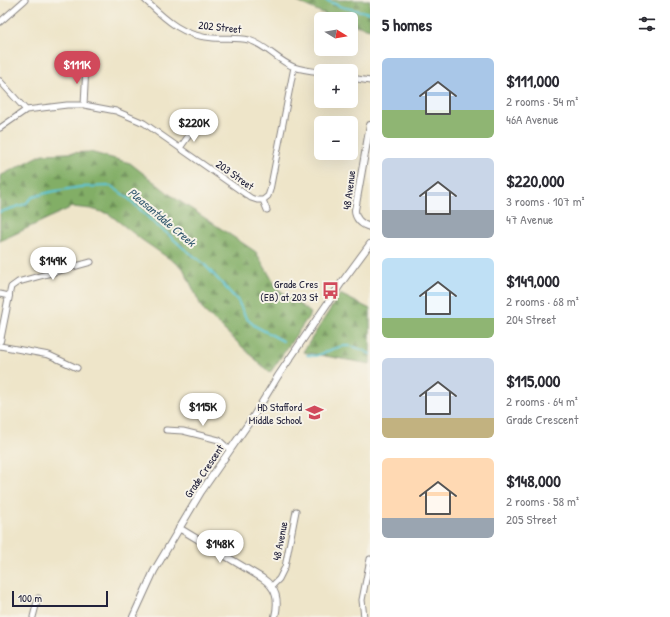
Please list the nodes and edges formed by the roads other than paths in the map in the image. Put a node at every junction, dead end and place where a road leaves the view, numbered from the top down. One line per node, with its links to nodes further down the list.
1 (25, 0): 3 (street)
2 (145, 0): 5 (street, 202 Street)
3 (0, 22)
4 (86, 66): 10 (street)
5 (294, 67): 6 (street, 202 Street); 16 (street)
6 (314, 71)
7 (358, 79): 9 (street)
8 (0, 81): 11 (street)
9 (370, 81)
10 (84, 105): 11 (street, 203 Street); 15 (street, 203 Street)
11 (26, 110): 13 (street)
12 (370, 126): 18 (street, 48 Avenue)
13 (0, 128)
14 (194, 128): 15 (street)
15 (180, 148): 16 (street, 203 Street)
16 (263, 200): 17 (street, 203 Street)
17 (267, 210)
18 (370, 227)
19 (370, 244): 27 (street, Grade Crescent)
20 (91, 262): 22 (street)
21 (0, 294): 22 (street)
22 (9, 296): 23 (street)
23 (0, 341)
24 (0, 346): 25 (street)
25 (77, 368)
26 (166, 430): 27 (street)
27 (230, 450): 29 (street, Grade Crescent)
28 (296, 511): 31 (street, 48 Avenue)
29 (179, 528): 31 (street); 34 (street, Grade Crescent)
30 (370, 559): 36 (street)
31 (272, 586): 35 (street)
32 (38, 598): 33 (street)
33 (33, 617)
34 (133, 617)
35 (275, 617)
36 (364, 617)

